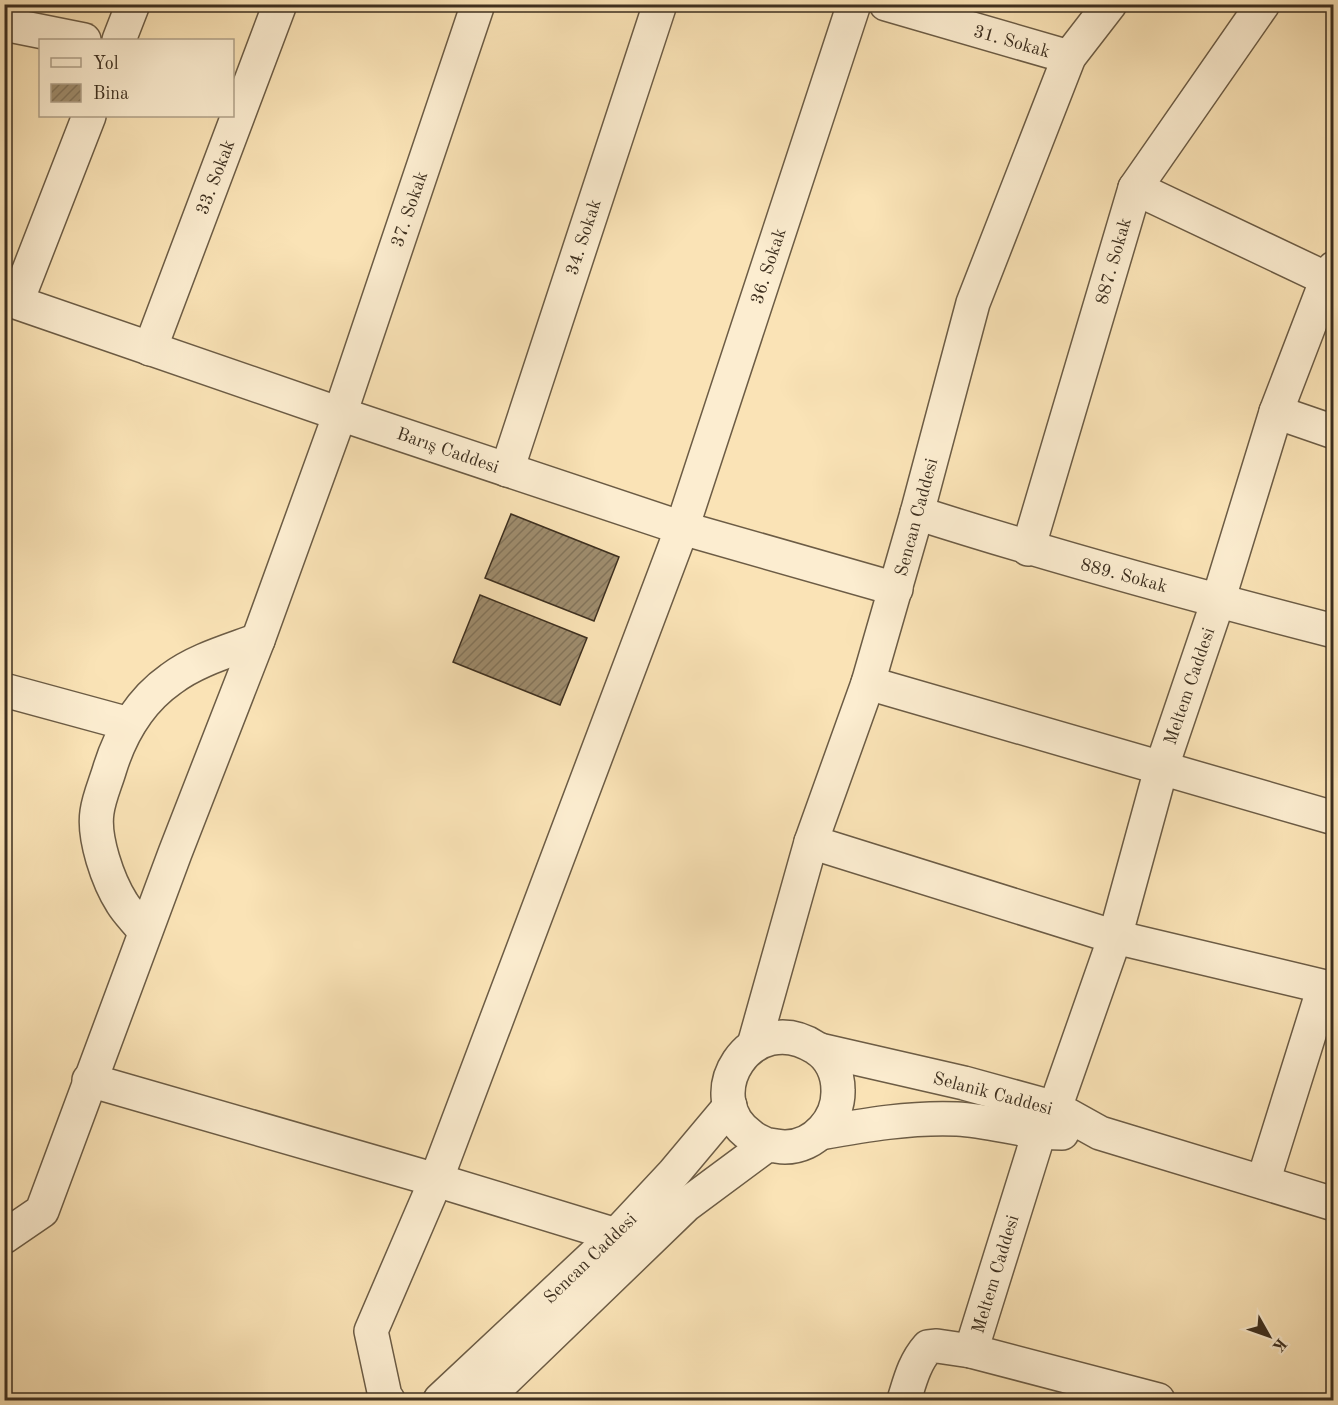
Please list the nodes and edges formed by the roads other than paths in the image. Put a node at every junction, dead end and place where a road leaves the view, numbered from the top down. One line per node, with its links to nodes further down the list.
1 (134, 4): 11 (street)
2 (280, 4): 17 (street, 33. Sokak)
3 (478, 4): 19 (street, 37. Sokak)
4 (660, 4): 21 (street, 34. Sokak)
5 (854, 4): 23 (street, 36. Sokak)
6 (886, 4): 12 (street, 31. Sokak)
7 (1110, 4): 12 (street, Sencan Caddesi)
8 (1263, 4): 14 (street, 887. Sokak)
9 (4, 24): 10 (street)
10 (79, 39)
11 (119, 39)
12 (1069, 57): 22 (street, Sencan Caddesi)
13 (89, 117): 16 (street)
14 (1135, 188): 15 (street); 24 (street, 887. Sokak)
15 (1330, 274): 18 (street, Meltem Caddesi)
16 (11, 299): 17 (street, Barış Caddesi)
17 (150, 349): 19 (street, Barış Caddesi)
18 (1276, 412): 20 (street); 26 (street, Meltem Caddesi)
19 (340, 414): 21 (street, Barış Caddesi); 28 (street, 37. Sokak)
20 (1334, 432)
21 (507, 470): 23 (street, Barış Caddesi)
22 (917, 513): 24 (street, 889. Sokak); 25 (street, Sencan Caddesi)
23 (682, 528): 25 (street, Barış Caddesi); 45 (street, 36. Sokak)
24 (1028, 549): 26 (street, 889. Sokak)
25 (896, 589): 29 (street, Sencan Caddesi)
26 (1218, 601): 27 (street, 889. Sokak); 32 (street, Meltem Caddesi)
27 (1334, 631)
28 (258, 640): 31 (street); 35 (street, 37. Sokak)
29 (868, 683): 32 (street); 34 (street, Sencan Caddesi)
30 (4, 690): 31 (street)
31 (129, 724): 35 (street)
32 (1161, 770): 33 (street); 36 (street, Meltem Caddesi)
33 (1334, 818)
34 (812, 842): 36 (street); 38 (street, Sencan Caddesi)
35 (145, 932): 40 (street, 37. Sokak)
36 (1115, 937): 37 (street); 42 (street, Meltem Caddesi)
37 (1329, 988): 46 (street)
38 (754, 1045): 39 (street); 41 (street)
39 (820, 1050): 42 (street, Selanik Caddesi); 43 (street)
40 (89, 1080): 45 (street); 49 (street, 37. Sokak)
41 (730, 1106): 44 (street); 48 (street, Sencan Caddesi)
42 (1047, 1120): 43 (street); 46 (street, Selanik Caddesi); 50 (street, Meltem Caddesi)
43 (820, 1133): 44 (street)
44 (767, 1144): 53 (street)
45 (436, 1180): 48 (street); 51 (street, 36. Sokak)
46 (1263, 1182): 47 (street, Selanik Caddesi)
47 (1334, 1204)
48 (616, 1235): 52 (street, Sencan Caddesi)
49 (4, 1237)
50 (971, 1351): 54 (street, Meltem Caddesi); 55 (street)
51 (388, 1401)
52 (440, 1401)
53 (484, 1401)
54 (904, 1401)
55 (1158, 1401)

